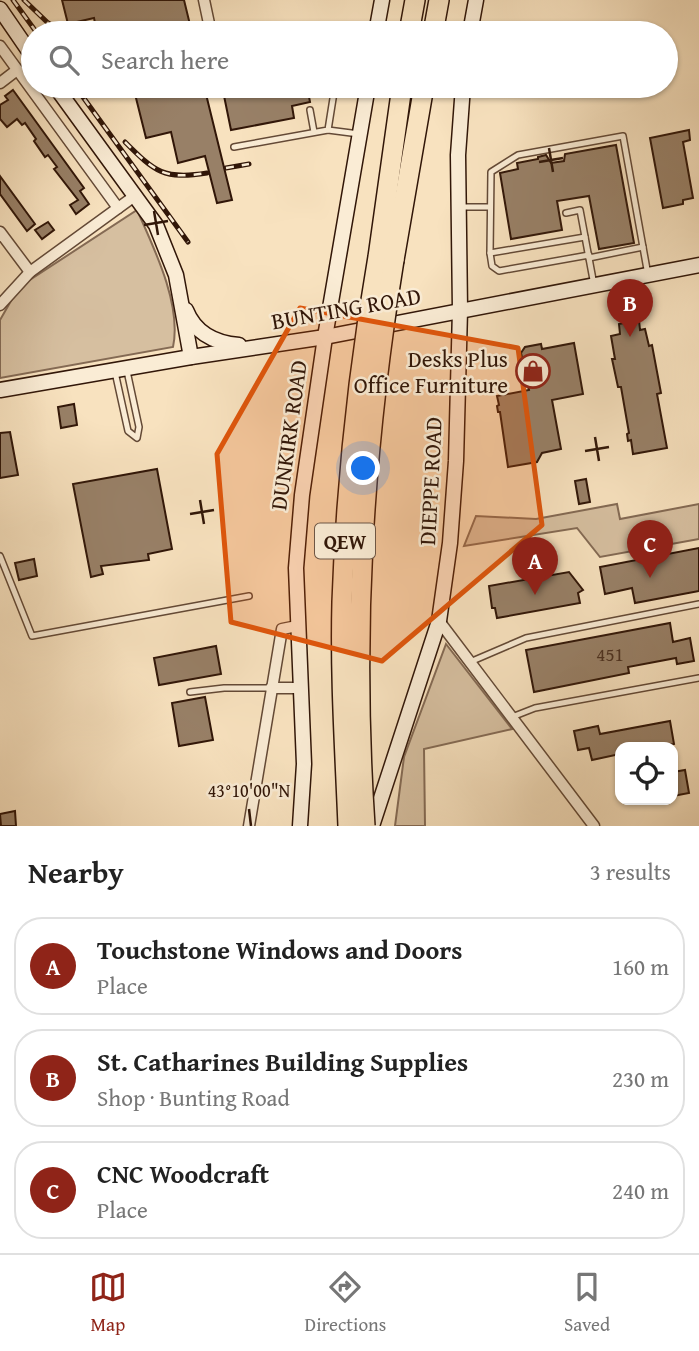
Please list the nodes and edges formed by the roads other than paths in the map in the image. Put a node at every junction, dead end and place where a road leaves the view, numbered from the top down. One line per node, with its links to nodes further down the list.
1 (204, 0): 7 (street)
2 (382, 0): 8 (street)
3 (415, 0): 9 (highway)
4 (439, 0): 10 (highway)
5 (476, 0): 11 (street)
6 (0, 9): 12 (street)
7 (208, 21)
8 (379, 21)
9 (412, 21)
10 (435, 21)
11 (473, 21)
12 (21, 39)
13 (0, 46): 15 (street)
14 (21, 65): 15 (street)
15 (16, 69): 16 (street); 17 (street)
16 (21, 76)
17 (0, 83)
18 (37, 98): 33 (street)
19 (64, 98): 30 (street)
20 (333, 98): 26 (lane)
21 (366, 98): 28 (street, DUNKIRK ROAD)
22 (401, 98): 40 (highway, QEW)
23 (421, 98): 40 (highway, QEW)
24 (462, 98): 31 (street, DIEPPE ROAD)
25 (310, 110): 27 (lane)
26 (328, 130): 27 (lane); 28 (lane)
27 (314, 132): 29 (lane)
28 (359, 134): 48 (street, DUNKIRK ROAD)
29 (234, 147)
30 (136, 195): 33 (street); 45 (street)
31 (459, 207): 32 (lane); 47 (street, DIEPPE ROAD)
32 (490, 207): 37 (lane); 38 (lane)
33 (118, 208): 42 (street)
34 (566, 213): 36 (lane)
35 (0, 232): 42 (street)
36 (585, 237): 38 (lane); 39 (lane)
37 (643, 247): 39 (lane); 43 (lane)
38 (490, 253): 39 (lane)
39 (589, 256): 44 (lane)
40 (386, 259): 66 (highway, QEW, bridge); 67 (highway, QEW, bridge)
41 (699, 265): 43 (street, BUNTING ROAD)
42 (30, 272): 46 (street)
43 (648, 275): 44 (street, BUNTING ROAD)
44 (594, 285): 47 (street, BUNTING ROAD)
45 (181, 302): 49 (street); 50 (street)
46 (0, 305)
47 (460, 310): 48 (street, BUNTING ROAD); 56 (street, DIEPPE ROAD)
48 (325, 337): 49 (street, BUNTING ROAD); 57 (street, DUNKIRK ROAD)
49 (265, 346): 50 (street, BUNTING ROAD)
50 (191, 356): 51 (street, BUNTING ROAD)
51 (120, 369): 51 (lane); 52 (street, BUNTING ROAD)
52 (0, 390)
53 (0, 556): 54 (lane)
54 (250, 596)
55 (699, 604): 58 (lane)
56 (439, 621): 58 (street); 68 (street, DIEPPE ROAD)
57 (297, 626): 60 (street); 61 (street, DUNKIRK ROAD)
58 (470, 662): 63 (street)
59 (699, 678): 63 (lane)
60 (271, 688): 61 (street); 62 (lane); 64 (street)
61 (300, 688): 65 (street, DUNKIRK ROAD)
62 (190, 692)
63 (512, 718): 69 (street)
64 (249, 826)
65 (300, 826)
66 (348, 826)
67 (365, 826)
68 (372, 826)
69 (594, 826)

